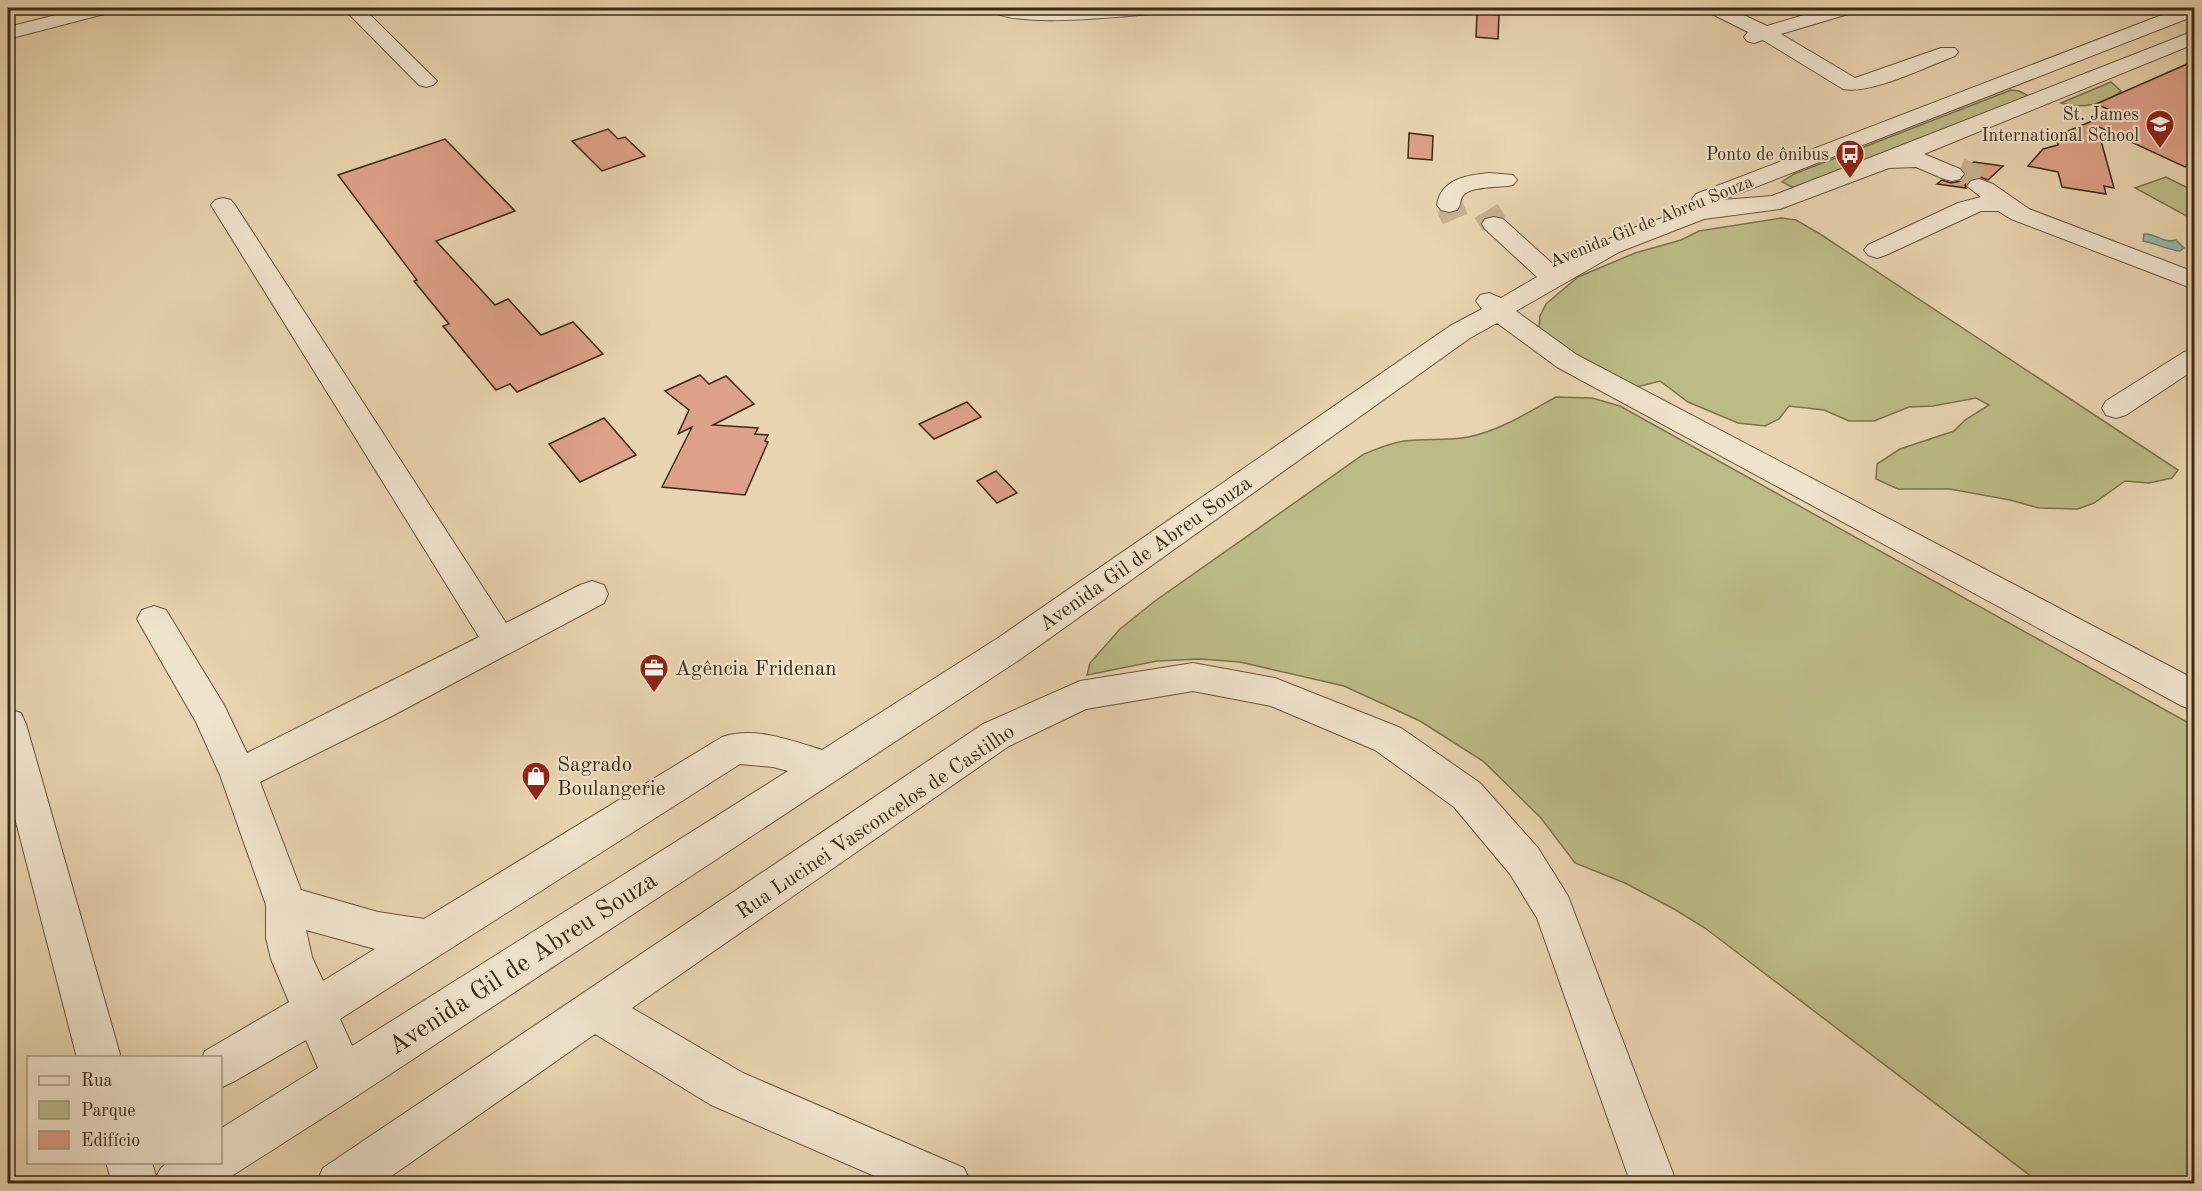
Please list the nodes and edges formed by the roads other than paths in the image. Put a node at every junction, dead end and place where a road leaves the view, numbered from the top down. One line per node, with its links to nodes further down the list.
1 (105, 8): 9 (street)
2 (352, 8): 13 (street)
3 (1152, 8): 8 (street)
4 (1699, 8): 10 (street)
5 (1715, 8): 10 (street)
6 (1848, 8): 10 (street)
7 (2194, 9): 14 (street, Avenida Gil de Abreu Souza)
8 (1008, 11)
9 (8, 33)
10 (1760, 35): 12 (street); 14 (street)
11 (2194, 37): 15 (street, Avenida Gil de Abreu Souza)
12 (1948, 52)
13 (426, 81)
14 (1903, 122): 16 (street, Avenida Gil de Abreu Souza)
15 (1940, 140): 17 (street, Avenida Gil de Abreu Souza); 17 (street)
16 (1795, 164): 20 (street); 26 (street, Avenida Gil de Abreu Souza)
17 (1876, 165): 20 (street, Avenida Gil de Abreu Souza)
18 (1505, 180): 23 (street)
19 (1983, 184): 21 (street)
20 (1797, 195): 26 (street, Avenida Gil de Abreu Souza)
21 (2006, 204): 25 (street); 27 (street)
22 (223, 205): 33 (street)
23 (1449, 205)
24 (1494, 224): 26 (street)
25 (1877, 250)
26 (1545, 272): 28 (street, Avenida Gil de Abreu Souza)
27 (2194, 281)
28 (1494, 307): 34 (street); 36 (street, Avenida Gil de Abreu Souza)
29 (2194, 358): 30 (street)
30 (2116, 408)
31 (592, 594): 33 (street)
32 (154, 619): 37 (street)
33 (501, 643): 37 (street)
34 (2194, 696)
35 (8, 724): 42 (street)
36 (824, 766): 39 (street); 44 (street, Avenida Gil de Abreu Souza)
37 (239, 775): 38 (street)
38 (286, 905): 39 (street); 41 (street)
39 (426, 939): 41 (street)
40 (595, 1010): 48 (street, Rua Lucinei Vasconcelos de Castilho); 51 (street, Rua Lucinei Vasconcelos de Castilho); 52 (street)
41 (314, 1011): 43 (street); 44 (street)
42 (98, 1056)
43 (222, 1065)
44 (344, 1078): 45 (street, Avenida Gil de Abreu Souza)
45 (222, 1155)
46 (130, 1164): 49 (street)
47 (207, 1164): 50 (street)
48 (1648, 1183)
49 (135, 1184)
50 (177, 1184)
51 (339, 1184)
52 (948, 1184)

